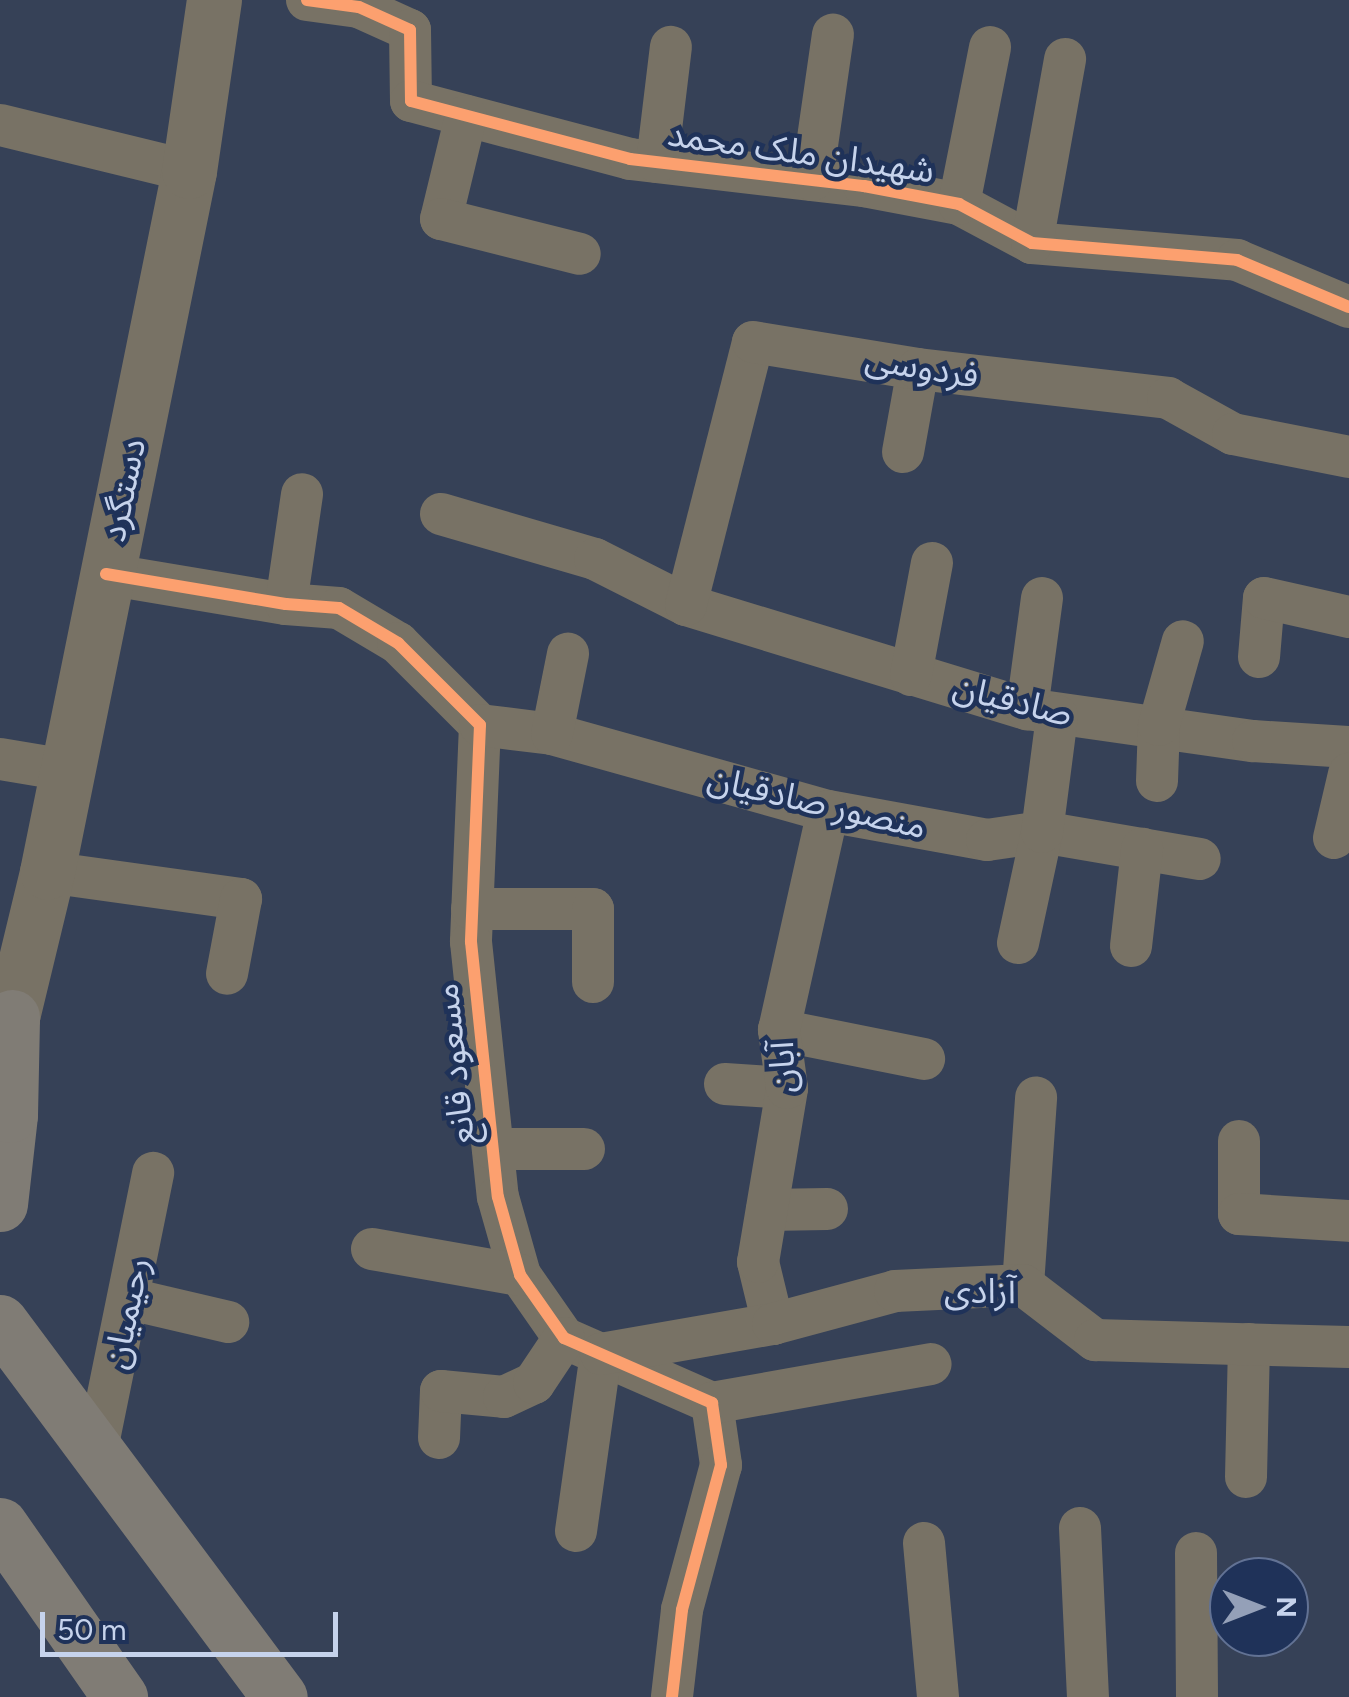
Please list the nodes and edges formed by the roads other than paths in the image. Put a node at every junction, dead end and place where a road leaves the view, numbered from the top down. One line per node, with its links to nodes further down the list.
1 (214, 0): 11 (street, دستگرد)
2 (307, 0): 3 (street, شهیدان ملک محمد)
3 (359, 4): 8 (street, شهیدان ملک محمد)
4 (833, 35): 12 (street)
5 (670, 47): 10 (street)
6 (990, 47): 13 (street)
7 (1066, 59): 14 (street)
8 (466, 116): 10 (street, شهیدان ملک محمد); 15 (street)
9 (0, 125): 11 (street)
10 (657, 162): 12 (street, شهیدان ملک محمد)
11 (189, 172): 23 (street, دستگرد)
12 (812, 180): 13 (street, شهیدان ملک محمد)
13 (959, 204): 14 (street, شهیدان ملک محمد)
14 (1032, 243): 16 (street, شهیدان ملک محمد)
15 (580, 254)
16 (1349, 307)
17 (918, 369): 18 (street); 19 (street, فردوسی); 26 (street, فردوسی)
18 (903, 452)
19 (1349, 457)
20 (302, 494): 25 (street)
21 (441, 514): 26 (street, صادقیان)
22 (932, 563): 31 (street)
23 (106, 574): 25 (street); 38 (street, دستگرد)
24 (1042, 598): 32 (street)
25 (286, 604): 33 (street)
26 (686, 605): 31 (street, صادقیان)
27 (1349, 618): 30 (street)
28 (1183, 641): 34 (street)
29 (568, 654): 35 (street)
30 (1259, 657)
31 (911, 674): 32 (street, صادقیان)
32 (1042, 712): 34 (street, صادقیان); 42 (street)
33 (480, 725): 35 (street, منصور صادقیان); 47 (street, مسعود قانع)
34 (1159, 725): 36 (street, صادقیان); 40 (street)
35 (552, 734): 41 (street, منصور صادقیان)
36 (1349, 747)
37 (0, 759): 38 (street)
38 (66, 770): 46 (street, دستگرد)
39 (1349, 774): 43 (street)
40 (1157, 780)
41 (828, 810): 42 (street, منصور صادقیان); 53 (street, آبان)
42 (1042, 832): 44 (street, منصور صادقیان); 48 (street)
43 (1334, 838)
44 (1142, 849): 45 (street, منصور صادقیان); 49 (street)
45 (1200, 859)
46 (47, 872): 50 (street); 52 (street, دستگرد)
47 (472, 909): 51 (street); 59 (street, مسعود قانع)
48 (1018, 943)
49 (1131, 946)
50 (227, 974)
51 (594, 982)
52 (8, 1008): 62 (highway)
53 (779, 1030): 54 (street); 56 (street, آبان)
54 (924, 1059)
55 (725, 1084): 56 (street)
56 (786, 1088): 64 (street, آبان)
57 (1036, 1097): 68 (street)
58 (1240, 1141): 65 (street)
59 (493, 1149): 60 (street); 67 (street, مسعود قانع)
60 (584, 1149)
61 (152, 1172): 69 (street, رحیمیان)
62 (0, 1204)
63 (827, 1209): 64 (street)
64 (768, 1210): 72 (street, آبان)
65 (1349, 1221)
66 (372, 1249): 67 (street)
67 (520, 1275): 74 (street, مسعود قانع)
68 (1022, 1285): 72 (street, آزادی); 73 (street, آزادی)
69 (130, 1299): 71 (street); 79 (street, رحیمیان)
70 (0, 1322): 79 (highway)
71 (228, 1322)
72 (774, 1324): 74 (street, آزادی)
73 (1249, 1344): 75 (street, آزادی); 80 (street)
74 (583, 1346): 77 (street); 78 (street); 83 (street)
75 (1349, 1348)
76 (931, 1364): 77 (street)
77 (712, 1403): 88 (street)
78 (438, 1438)
79 (96, 1454): 87 (highway)
80 (1246, 1476)
81 (0, 1525): 86 (highway)
82 (1080, 1528): 90 (street)
83 (576, 1531)
84 (924, 1543): 89 (street)
85 (1196, 1553): 91 (street)
86 (120, 1697)
87 (280, 1697)
88 (672, 1697)
89 (938, 1697)
90 (1088, 1697)
91 (1197, 1697)

